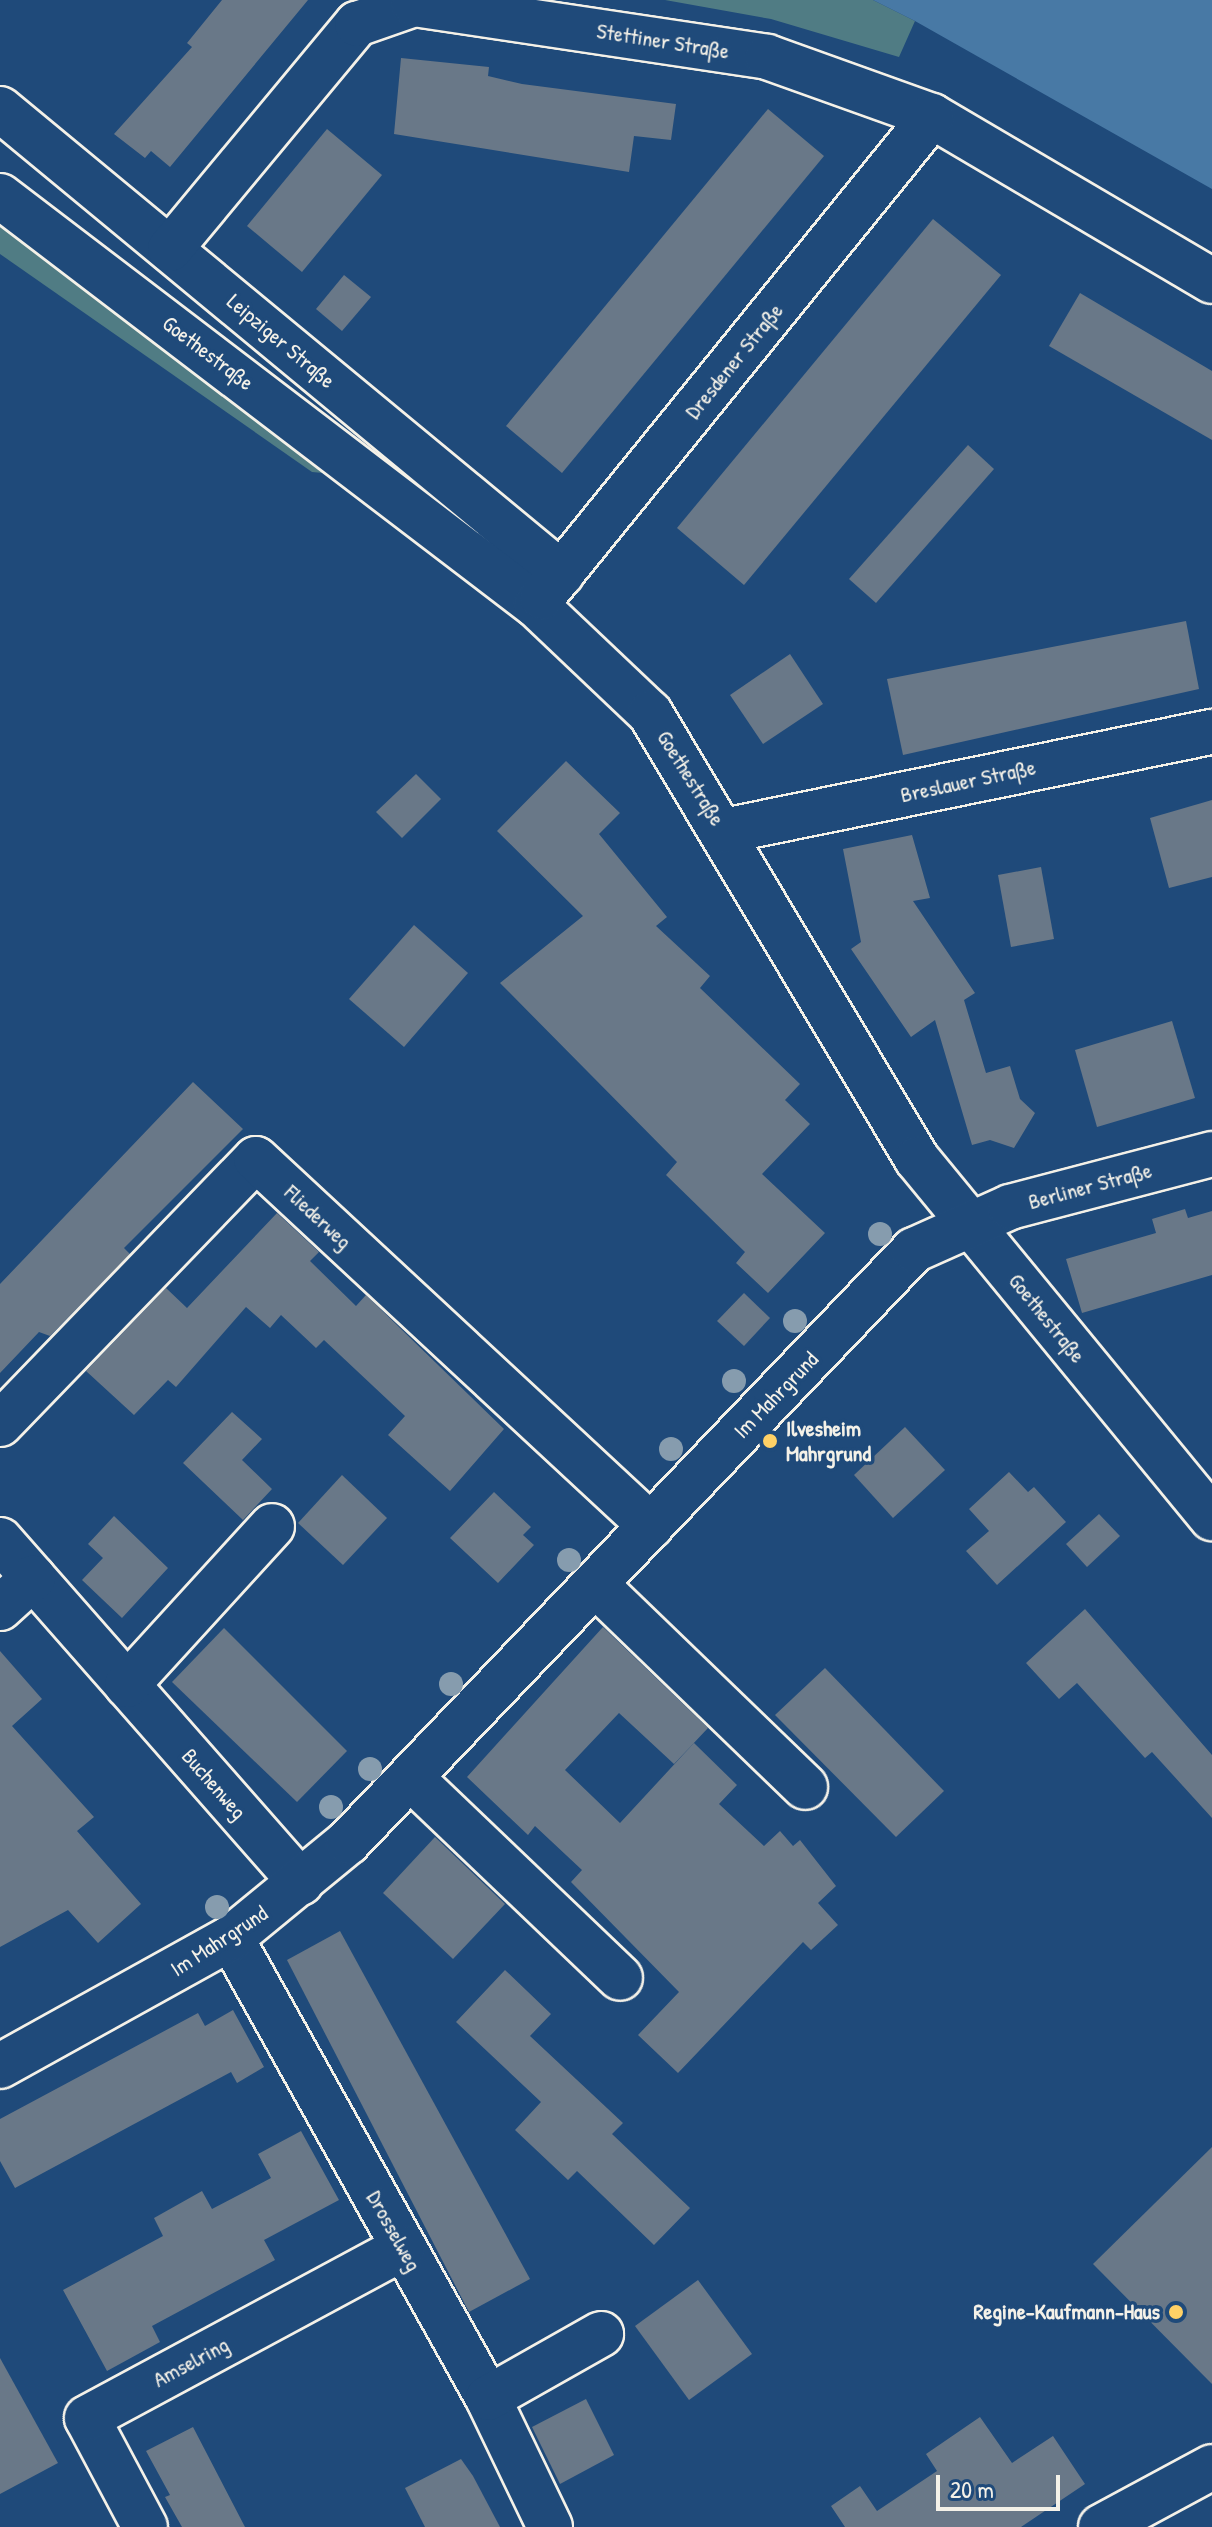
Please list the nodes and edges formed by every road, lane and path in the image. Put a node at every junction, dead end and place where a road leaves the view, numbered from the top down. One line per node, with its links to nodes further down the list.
1 (412, 2): 3 (street, Stettiner Straße); 5 (street, Stettiner Straße)
2 (0, 109): 5 (street, Leipziger Straße)
3 (932, 116): 6 (street, Stettiner Straße); 7 (street, Dresdener Straße)
4 (0, 196): 7 (street, Goethestraße)
5 (170, 249): 7 (street, Leipziger Straße)
6 (1212, 281)
7 (549, 590): 9 (street, Goethestraße)
8 (1212, 732): 9 (street, Breslauer Straße)
9 (724, 831): 11 (street, Goethestraße)
10 (1212, 1154): 11 (street, Berliner Straße)
11 (970, 1225): 13 (street, Goethestraße); 15 (street, Im Mahrgrund)
12 (0, 1424): 15 (street, Fliederweg)
13 (1212, 1518)
14 (272, 1526): 20 (street)
15 (651, 1526): 18 (street, Im Mahrgrund)
16 (0, 1540): 17 (street, Buchenweg)
17 (33, 1578): 19 (street); 20 (street, Buchenweg)
18 (595, 1584): 21 (street, Im Mahrgrund); 22 (street)
19 (0, 1608)
20 (127, 1685): 23 (street, Buchenweg)
21 (411, 1778): 23 (street, Im Mahrgrund); 25 (street)
22 (805, 1787)
23 (301, 1883): 24 (street, Im Mahrgrund)
24 (231, 1938): 26 (street, Im Mahrgrund); 27 (street, Drosselweg)
25 (620, 1978)
26 (0, 2066)
27 (403, 2248): 29 (street, Drosselweg); 31 (street, Amselring)
28 (601, 2334): 29 (street)
29 (488, 2398): 32 (street, Drosselweg)
30 (1212, 2467): 33 (street)
31 (145, 2527)
32 (550, 2527)
33 (1101, 2527)

